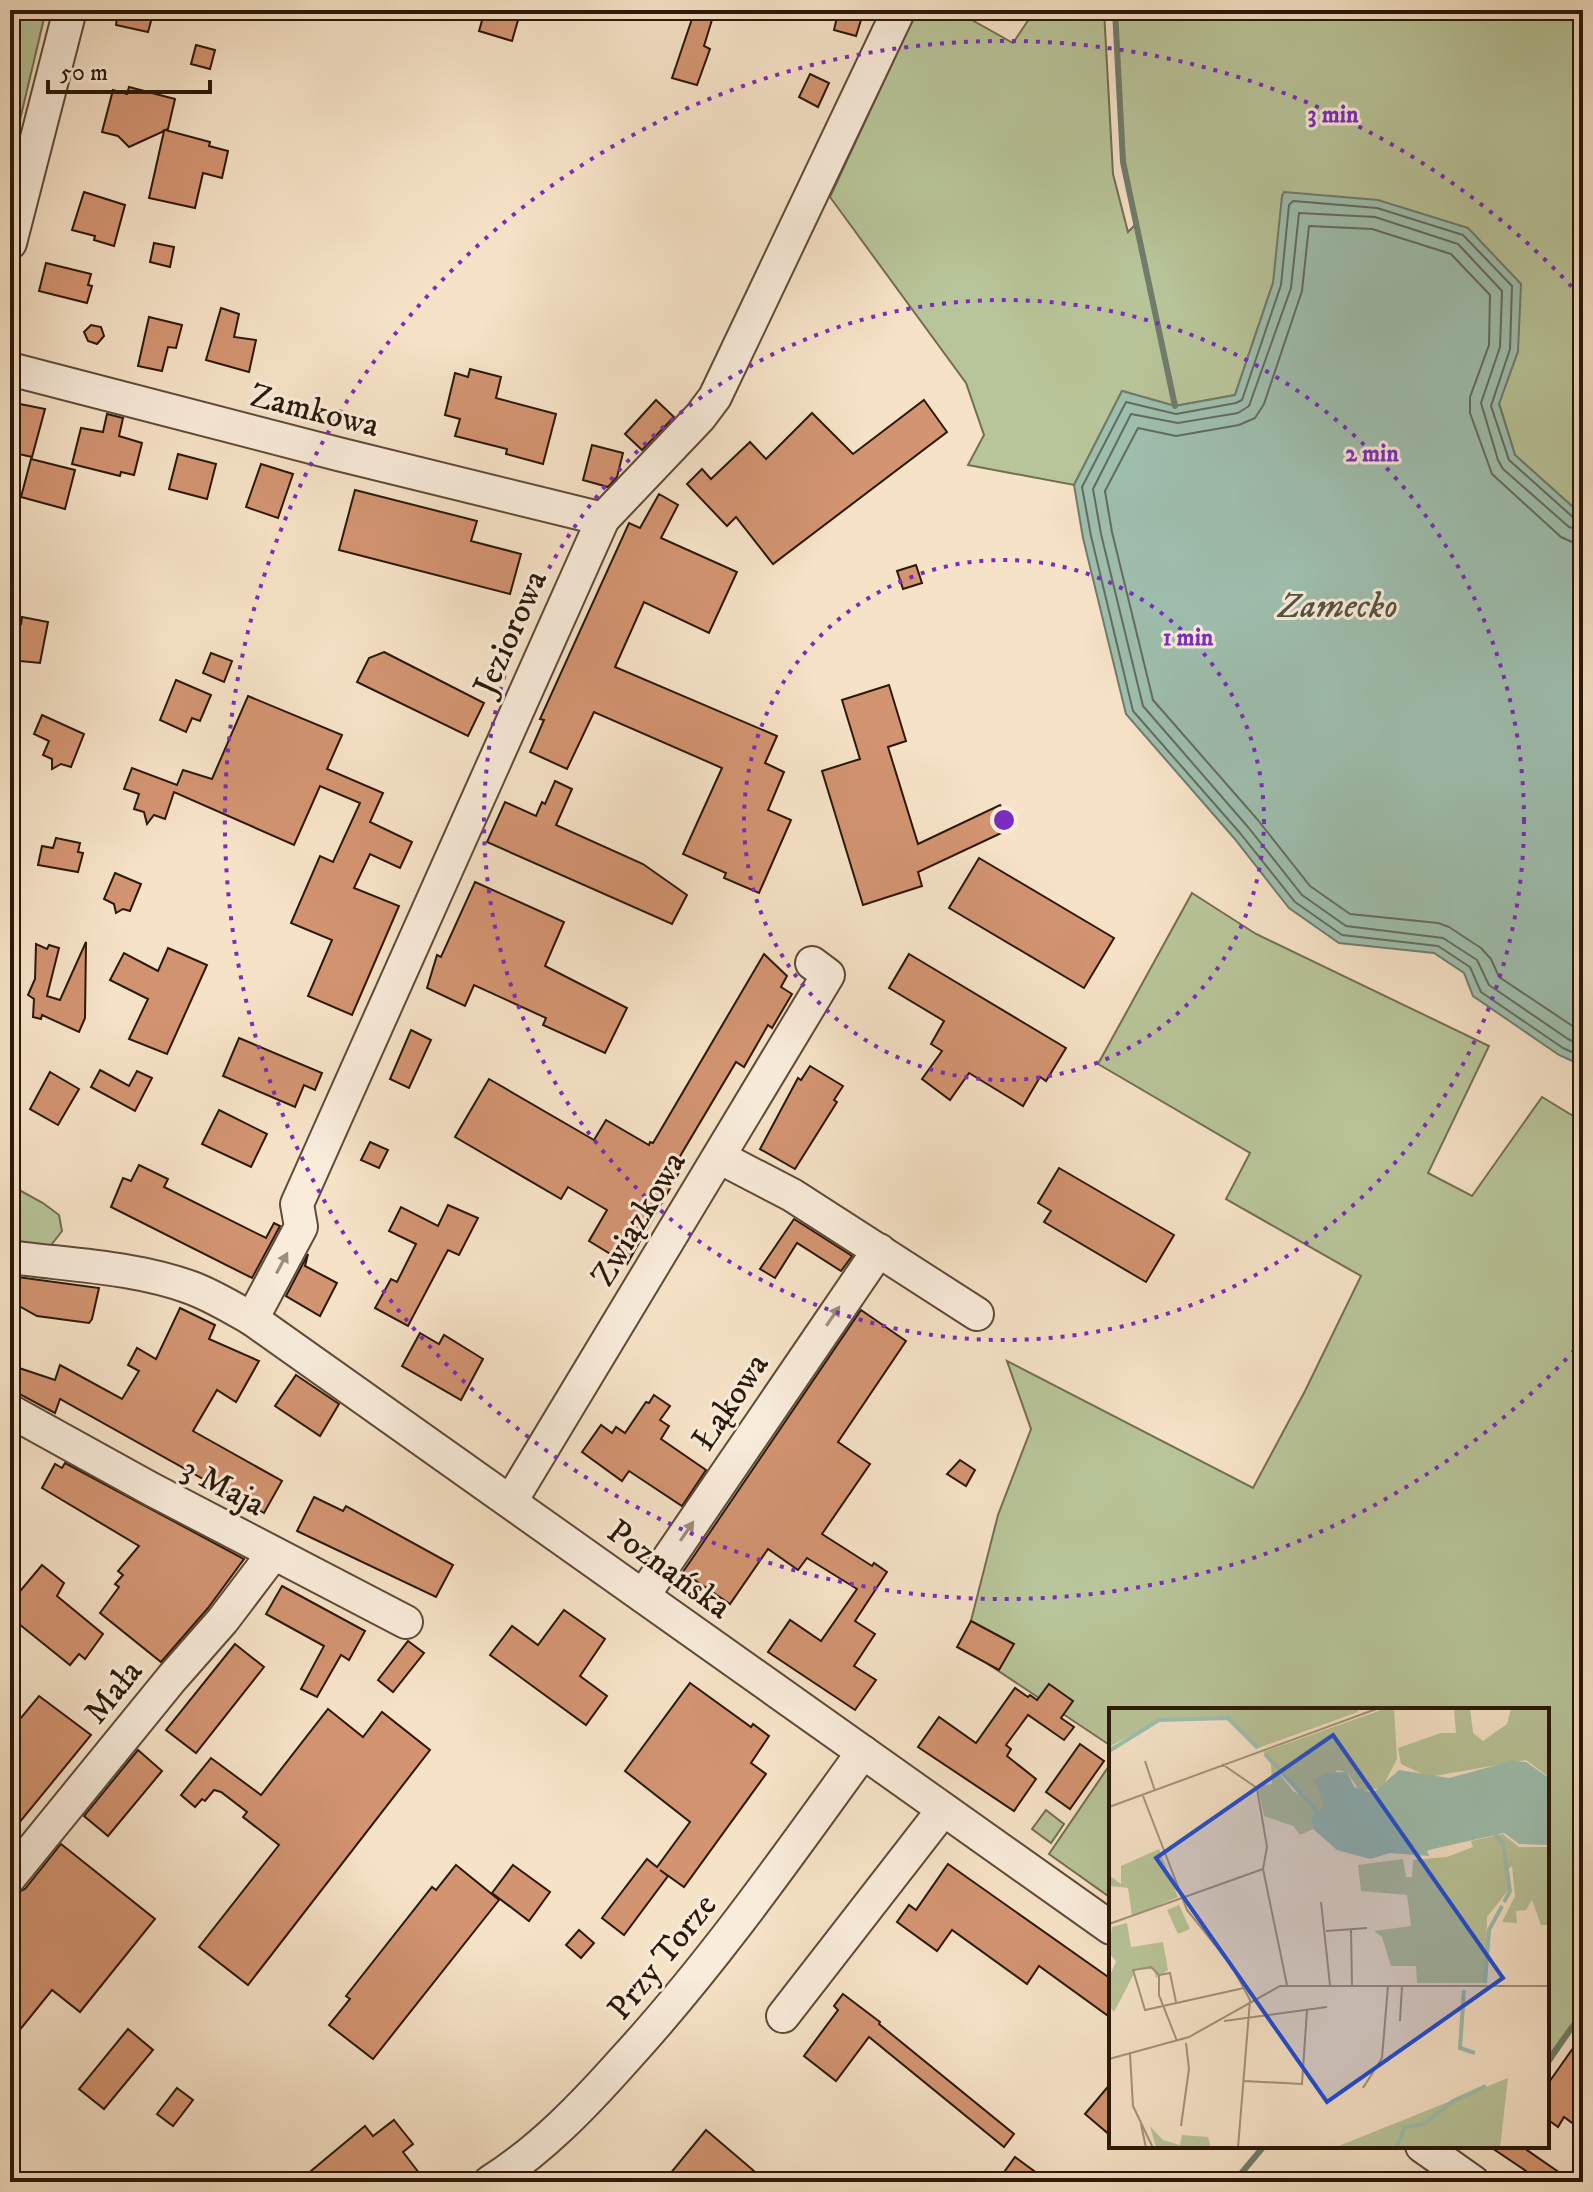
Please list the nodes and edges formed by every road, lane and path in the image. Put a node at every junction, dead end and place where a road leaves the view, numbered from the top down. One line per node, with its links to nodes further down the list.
1 (70, 10): 3 (street)
2 (899, 10): 5 (street, Jeziorowa)
3 (10, 243)
4 (10, 369): 5 (street, Zamkowa)
5 (603, 519): 11 (street, Jeziorowa, one-way to 5)
6 (820, 969): 7 (street, Związkowa)
7 (719, 1157): 8 (street); 13 (street, Związkowa)
8 (879, 1250): 10 (street); 15 (street, Łąkowa, one-way to 8)
9 (10, 1257): 11 (street, Poznańska)
10 (977, 1314)
11 (252, 1319): 13 (street, Poznańska)
12 (10, 1411): 14 (street, 3 Maja)
13 (511, 1501): 15 (street, Poznańska)
14 (273, 1554): 16 (street, 3 Maja); 19 (street, Mała)
15 (643, 1596): 17 (street, Poznańska)
16 (406, 1622)
17 (863, 1752): 18 (street, Poznańska); 23 (street, Przy Torze)
18 (943, 1810): 20 (street, Poznańska); 21 (street)
19 (10, 1877)
20 (1109, 1927)
21 (783, 2016)
22 (1425, 2148): 24 (street)
23 (490, 2182)
24 (1473, 2182)

